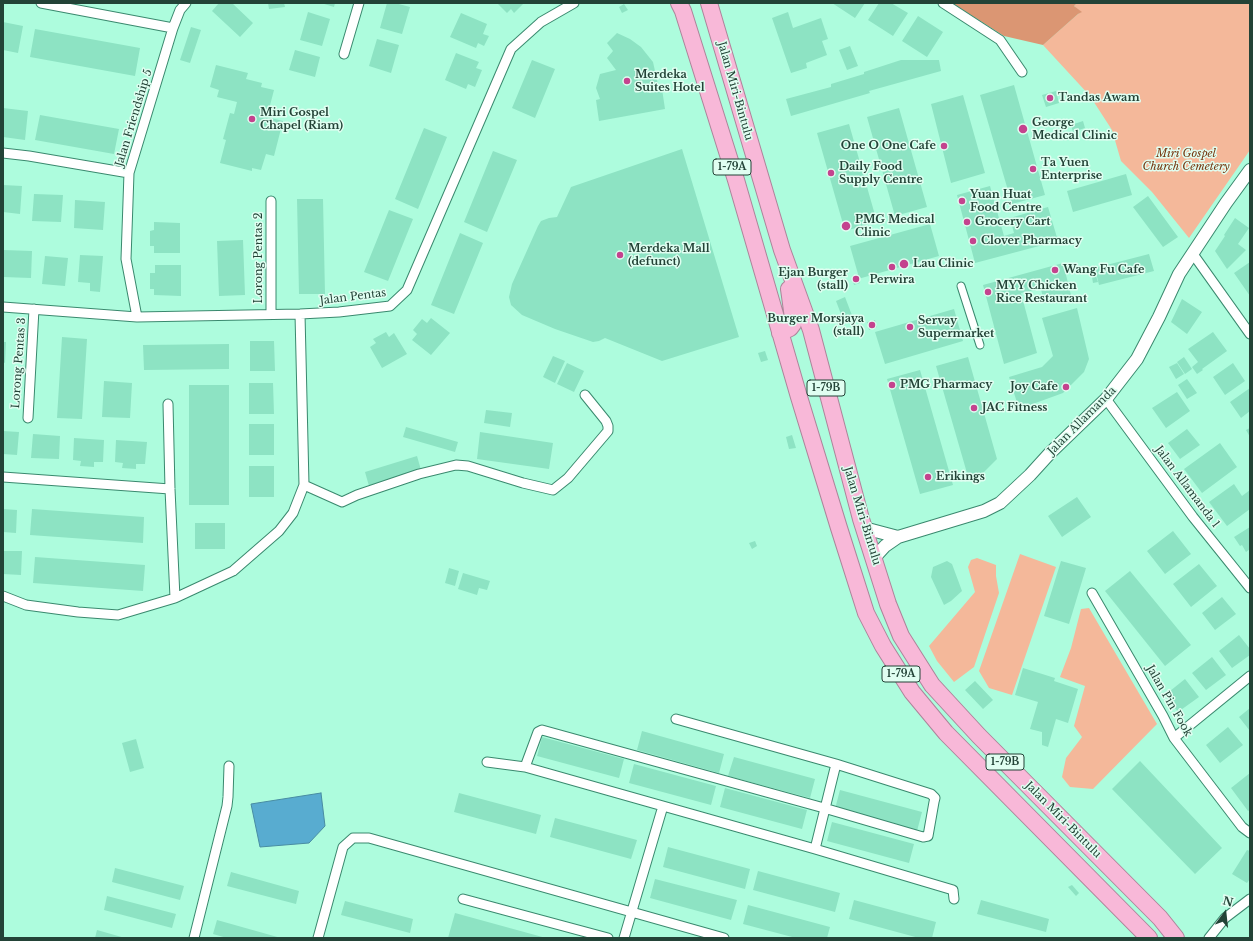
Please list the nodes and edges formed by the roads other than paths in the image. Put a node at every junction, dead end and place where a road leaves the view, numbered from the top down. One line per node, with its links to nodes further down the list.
1 (41, 3): 8 (street)
2 (186, 3): 8 (street, Jalan Friendship 5)
3 (359, 3): 9 (street)
4 (679, 3): 23 (highway, Jalan Miri-Bintulu / 1-79A)
5 (709, 3): 15 (highway, Jalan Miri-Bintulu / 1-79B)
6 (943, 3): 10 (street)
7 (571, 4): 21 (street, Jalan Pentas)
8 (173, 28): 13 (street, Jalan Friendship 5)
9 (344, 54)
10 (1022, 72)
11 (3, 154): 13 (street)
12 (1250, 170): 16 (street, Jalan Allamanda)
13 (129, 173): 22 (street, Jalan Friendship 5)
14 (271, 201): 20 (street, Lorong Pentas 2)
15 (782, 250): 23 (highway); 33 (highway, Jalan Miri-Bintulu / 1-79B)
16 (1193, 254): 24 (street); 27 (street, Jalan Allamanda)
17 (961, 286): 25 (street)
18 (3, 306): 19 (street, Jalan Pentas)
19 (34, 309): 22 (street, Jalan Pentas); 29 (street, Lorong Pentas 3)
20 (271, 314): 21 (street, Jalan Pentas); 22 (street, Jalan Pentas)
21 (300, 314): 31 (street)
22 (136, 317)
23 (780, 333): 60 (highway, Jalan Miri-Bintulu / 1-79A)
24 (1250, 334)
25 (980, 345)
26 (585, 395): 31 (street)
27 (1106, 399): 34 (street, Jalan Allamanda); 36 (street, Jalan Allamanda 1)
28 (168, 404): 32 (street)
29 (28, 418)
30 (3, 477): 32 (street)
31 (304, 485): 39 (street)
32 (170, 489): 39 (street)
33 (864, 528): 34 (street); 35 (highway, Jalan Miri-Bintulu / 1-79B)
34 (898, 537): 35 (street, Jalan Allamanda)
35 (874, 558): 61 (highway, Jalan Miri-Bintulu / 1-79B)
36 (1250, 588)
37 (1092, 593): 42 (street, Jalan Pin Fook)
38 (3, 596): 39 (street)
39 (175, 598)
40 (1250, 676): 42 (street)
41 (676, 719): 44 (street)
42 (1174, 738): 49 (street, Jalan Pin Fook)
43 (487, 762): 46 (street)
44 (836, 764): 48 (street); 48 (street)
45 (229, 766): 55 (street)
46 (525, 767): 47 (street); 48 (street)
47 (663, 806): 50 (street); 54 (street)
48 (824, 808): 50 (street)
49 (1250, 833)
50 (815, 849): 52 (street)
51 (463, 899): 57 (street)
52 (954, 899)
53 (1250, 899): 62 (street)
54 (631, 912): 56 (street); 58 (street); 59 (street)
55 (194, 938)
56 (318, 938)
57 (608, 938)
58 (624, 938)
59 (724, 938)
60 (1149, 938)
61 (1176, 938)
62 (1209, 938)

